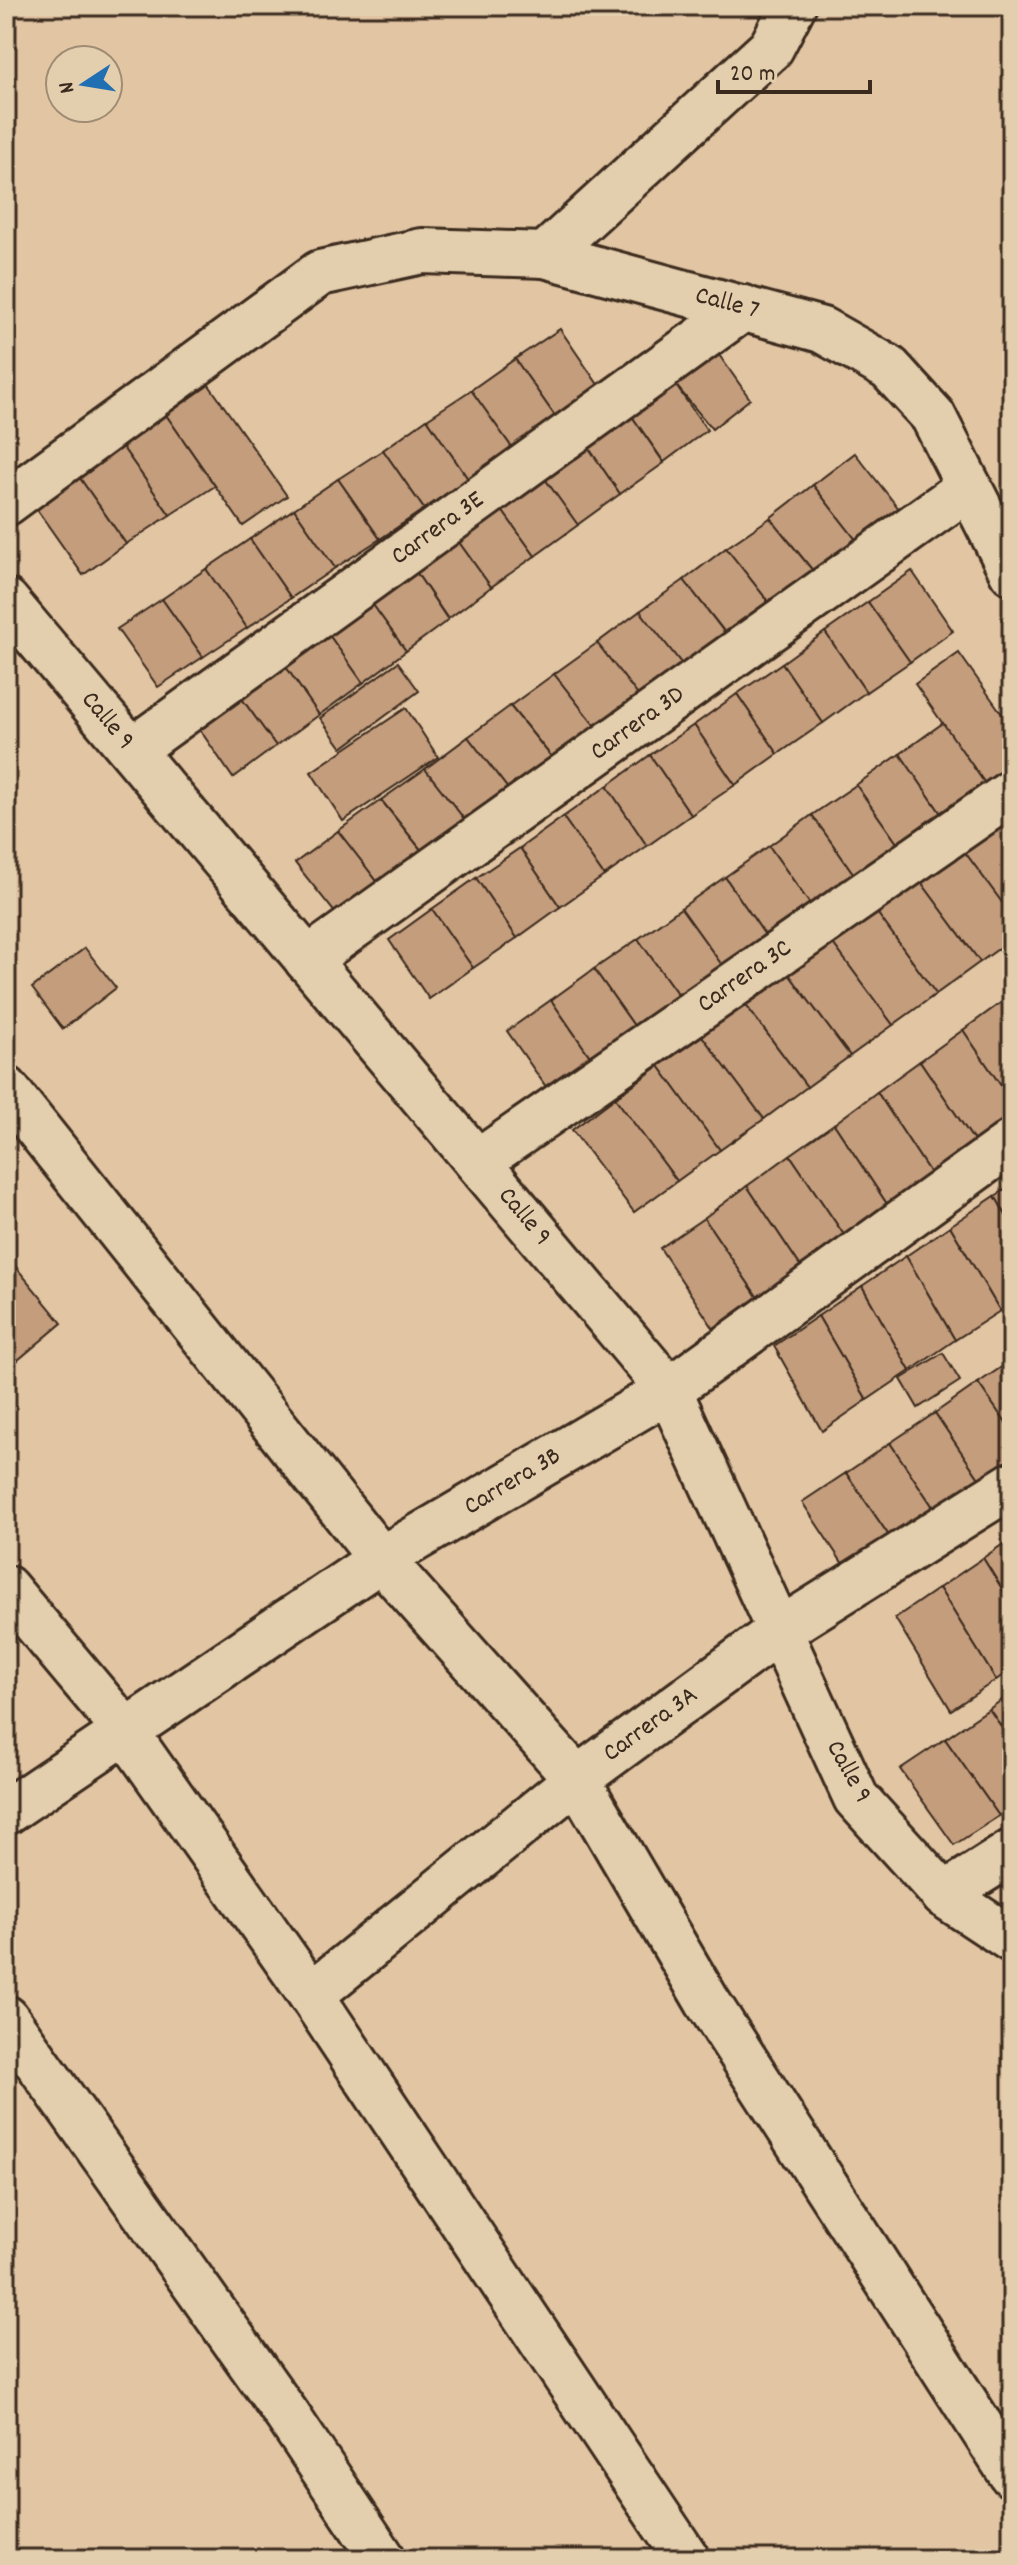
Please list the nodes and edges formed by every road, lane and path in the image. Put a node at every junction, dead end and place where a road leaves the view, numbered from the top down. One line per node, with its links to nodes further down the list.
1 (793, 6): 2 (street)
2 (545, 255): 3 (street, Calle 7); 5 (street, Calle 7)
3 (744, 308): 4 (street, Calle 7); 8 (street, Carrera 3E)
4 (969, 487): 6 (street, Calle 7); 10 (street, Carrera 3D)
5 (6, 503)
6 (1012, 572)
7 (6, 601): 8 (street, Calle 9)
8 (132, 750): 10 (street, Calle 9)
9 (1012, 792): 13 (street, Carrera 3C)
10 (307, 960): 13 (street, Calle 9)
11 (6, 1089): 16 (street)
12 (1012, 1142): 14 (street, Carrera 3B)
13 (478, 1162): 14 (street, Calle 9)
14 (669, 1390): 16 (street, Carrera 3B); 18 (street, Calle 9)
15 (1012, 1485): 18 (street, Carrera 3A)
16 (381, 1559): 19 (street, Carrera 3B); 20 (street)
17 (6, 1588): 19 (street)
18 (779, 1631): 20 (street, Carrera 3A); 23 (street, Calle 9)
19 (124, 1729): 21 (street, Carrera 3B); 25 (street)
20 (577, 1779): 25 (street, Carrera 3A); 27 (street)
21 (6, 1812)
22 (1012, 1852): 23 (street)
23 (944, 1895): 24 (street, Calle 9)
24 (1012, 1940)
25 (311, 1995): 29 (street)
26 (6, 2018): 28 (street)
27 (1012, 2475)
28 (383, 2559)
29 (687, 2559)

